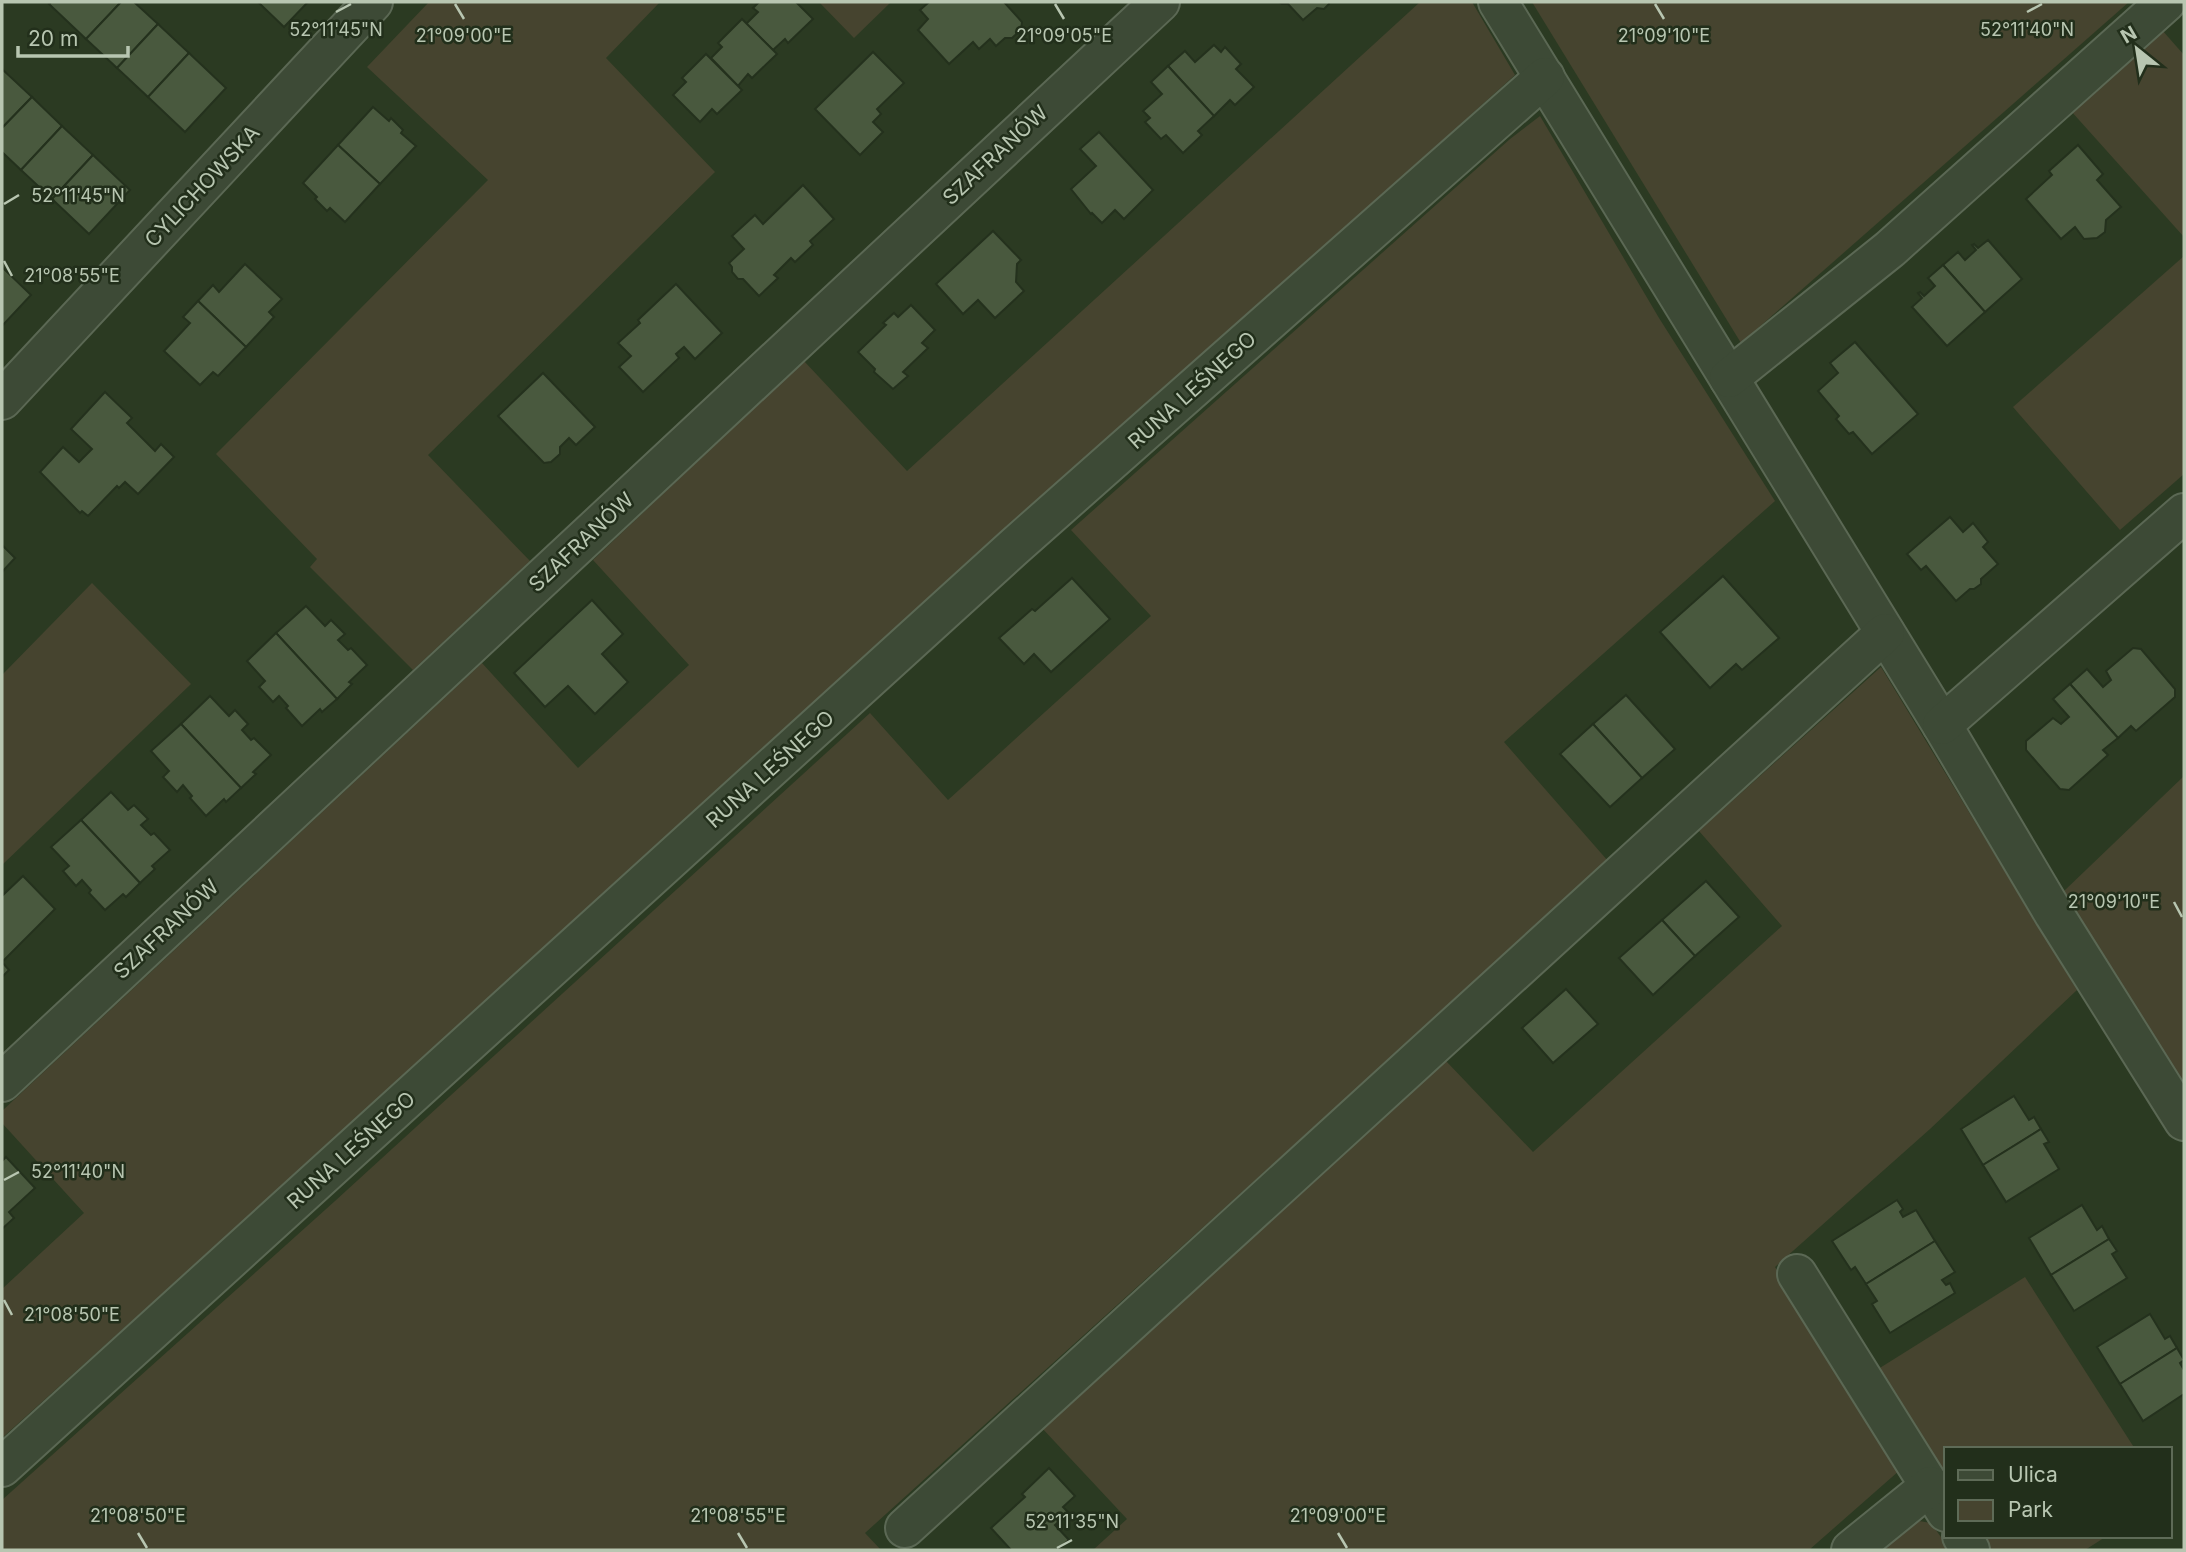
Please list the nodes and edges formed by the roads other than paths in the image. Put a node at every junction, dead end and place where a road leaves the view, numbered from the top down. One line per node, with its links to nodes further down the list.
1 (373, 2): 7 (street, CYLICHOWSKA)
2 (1160, 2): 11 (street, SZAFRANÓW)
3 (1498, 2): 5 (street)
4 (2166, 2): 6 (street)
5 (1545, 77): 6 (street); 14 (street, RUNA LEŚNEGO)
6 (1728, 378): 9 (street)
7 (2, 400)
8 (2184, 513): 10 (street)
9 (1885, 634): 10 (street); 16 (street)
10 (1942, 724): 12 (street)
11 (2, 1082)
12 (2184, 1121)
13 (1797, 1274): 15 (street)
14 (2, 1466)
15 (1938, 1499): 17 (street)
16 (905, 1528)
17 (1851, 1550)

